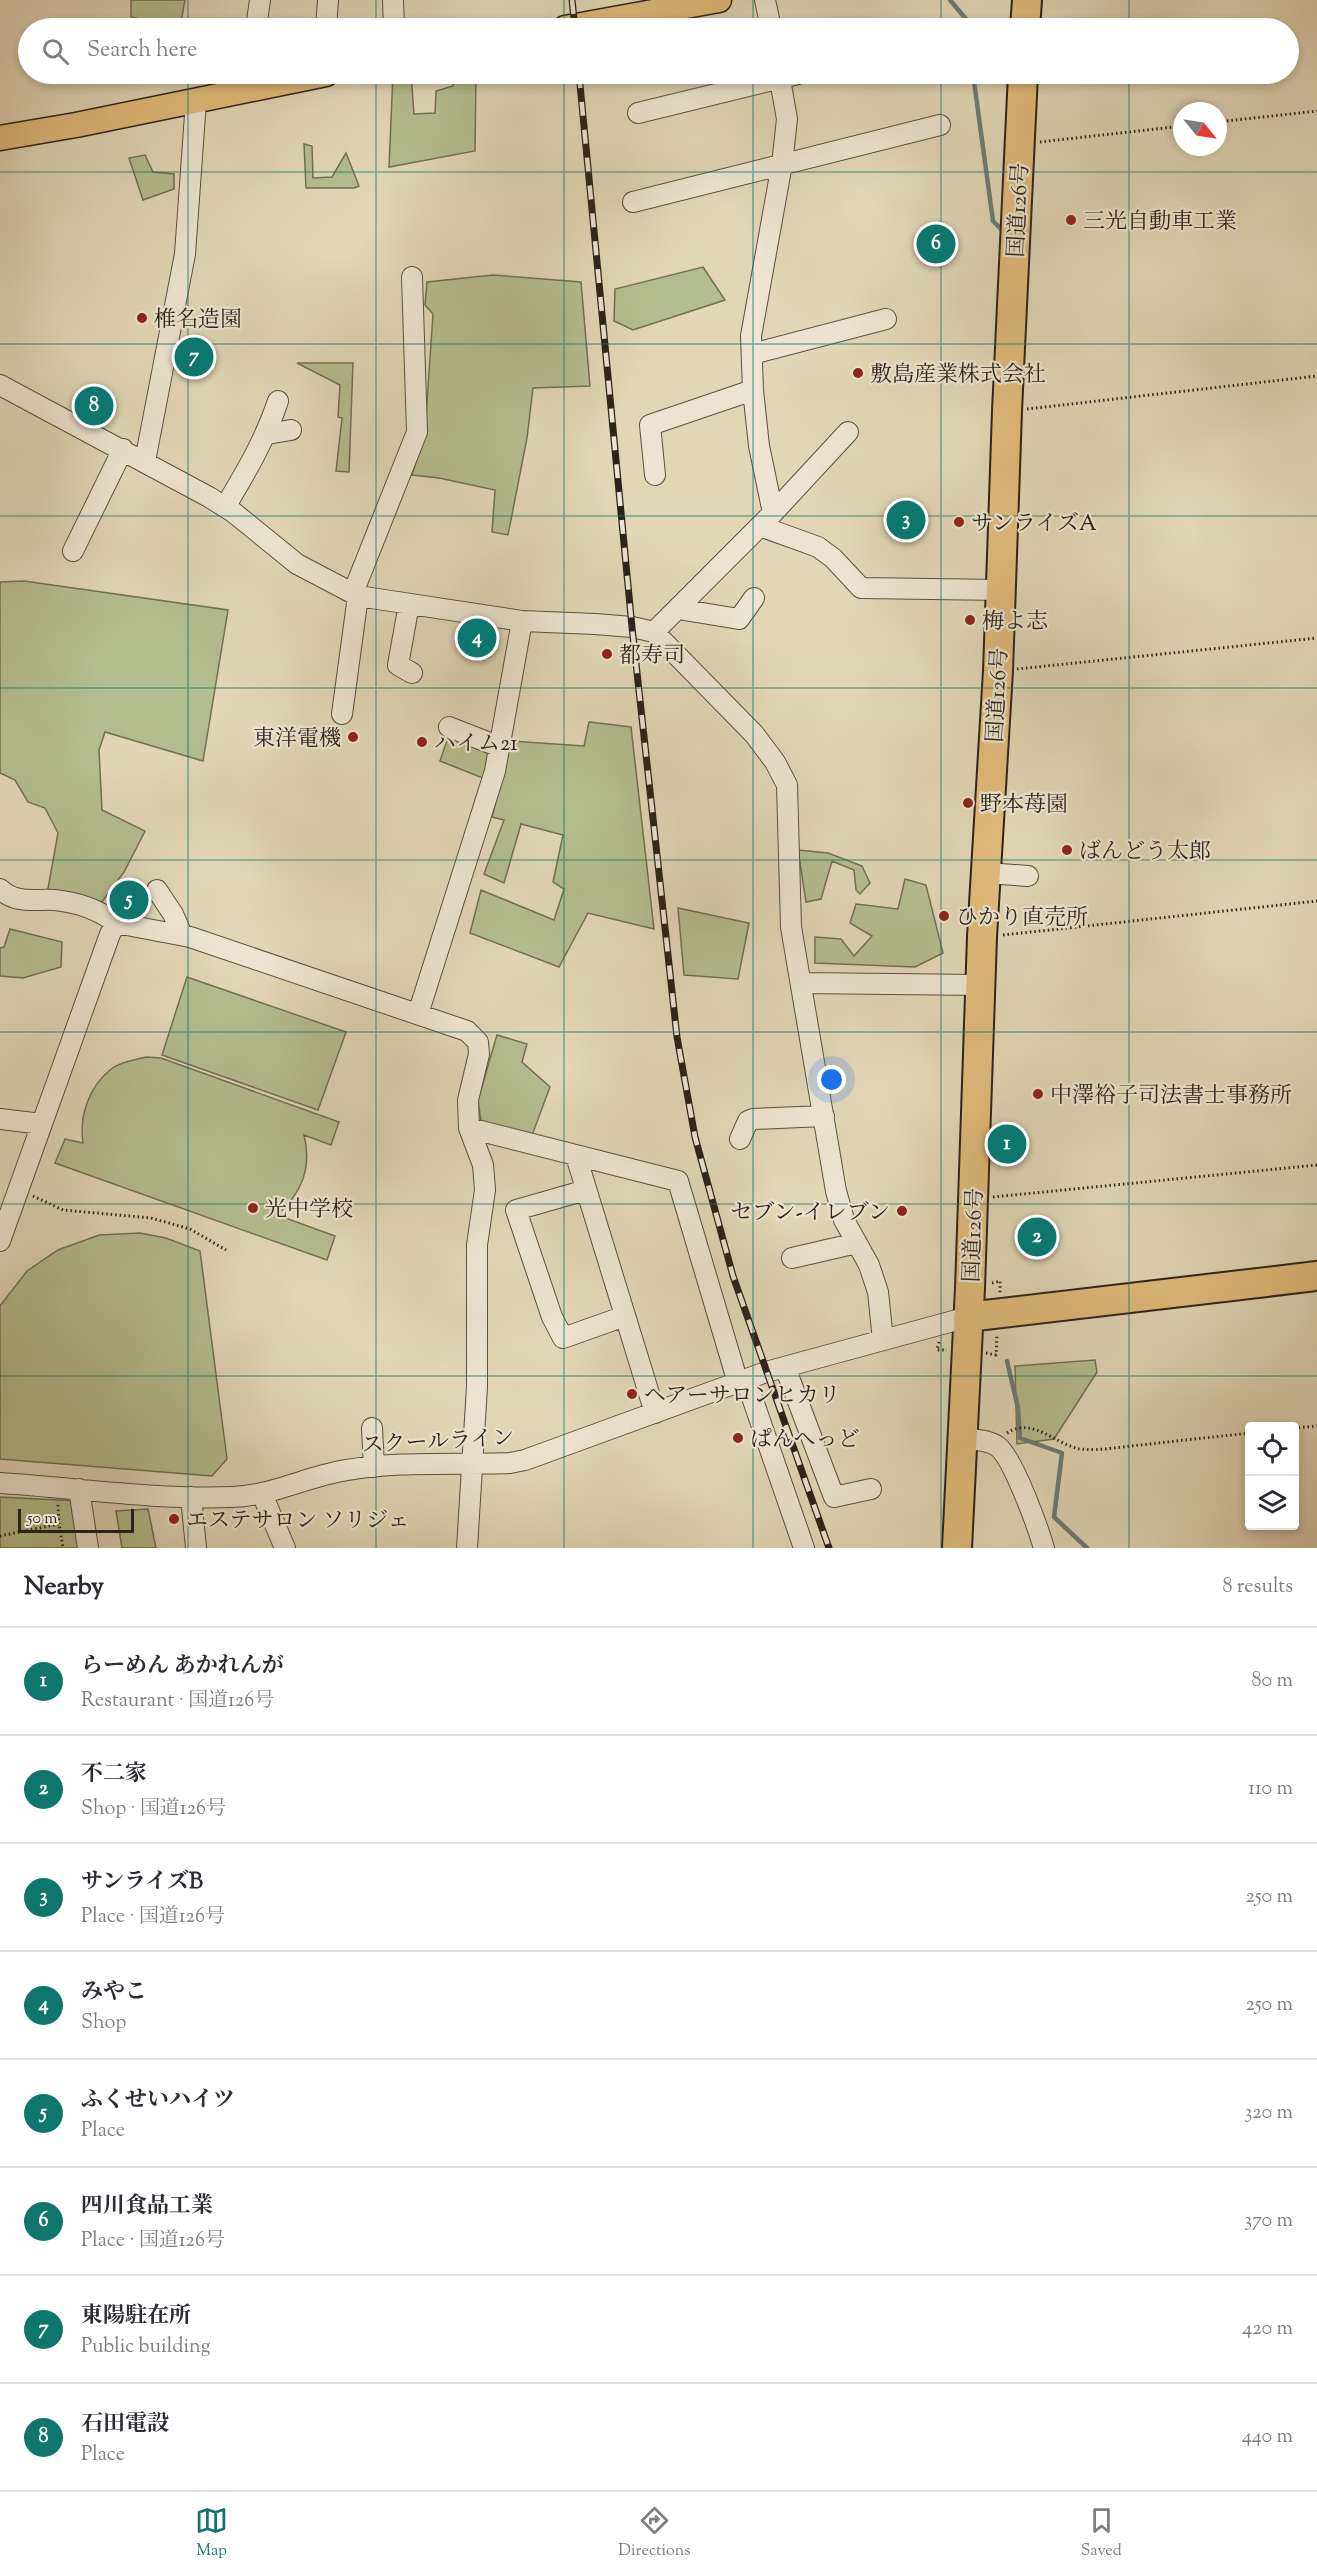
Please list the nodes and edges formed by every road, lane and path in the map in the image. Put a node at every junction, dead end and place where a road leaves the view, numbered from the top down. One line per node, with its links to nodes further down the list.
1 (260, 0): 7 (street)
2 (328, 0): 8 (street)
3 (393, 0): 9 (street)
4 (719, 0): 10 (main road)
5 (765, 0): 11 (street)
6 (1026, 0): 12 (highway)
7 (257, 18)
8 (327, 18)
9 (394, 18)
10 (620, 18)
11 (769, 18)
12 (1025, 18)
13 (243, 84): 17 (main road)
14 (751, 84): 19 (street)
15 (786, 84): 25 (street)
16 (1023, 84): 24 (highway, 国道126号)
17 (196, 100): 23 (main road); 39 (street)
18 (1317, 111): 20 (path)
19 (639, 113)
20 (1227, 121)
21 (939, 125): 25 (street)
22 (1173, 127): 24 (path)
23 (0, 138)
24 (1020, 144): 34 (highway, 国道126号)
25 (782, 164): 26 (street); 29 (street)
26 (633, 202)
27 (412, 277): 45 (street)
28 (886, 320): 29 (street)
29 (752, 354): 32 (street)
30 (1317, 376): 34 (path)
31 (0, 385): 38 (street)
32 (753, 390): 40 (street); 42 (street)
33 (278, 401): 37 (street)
34 (1007, 411): 44 (highway, 国道126号)
35 (291, 430): 37 (street)
36 (848, 432): 42 (street)
37 (267, 434): 41 (street)
38 (123, 449): 39 (street); 43 (street)
39 (145, 461): 41 (street)
40 (655, 475)
41 (225, 507): 45 (street)
42 (767, 520): 44 (street); 48 (street)
43 (73, 551)
44 (1001, 590): 52 (highway, 国道126号)
45 (355, 595): 47 (street); 54 (street)
46 (754, 598): 48 (street)
47 (409, 604): 49 (street); 53 (street)
48 (678, 609): 50 (street)
49 (522, 621): 50 (street); 56 (street)
50 (654, 632): 65 (street)
51 (1317, 638): 52 (path)
52 (998, 671): 57 (highway, 国道126号)
53 (412, 673)
54 (342, 714)
55 (449, 727): 56 (street)
56 (500, 747): 67 (street)
57 (986, 873): 58 (street); 64 (highway, 国道126号)
58 (1028, 876)
59 (0, 890): 62 (street)
60 (157, 890): 63 (street)
61 (1317, 900): 64 (path)
62 (116, 923): 63 (street); 70 (street)
63 (182, 935): 67 (street)
64 (982, 937): 66 (highway, 国道126号)
65 (801, 983): 66 (street); 68 (street)
66 (981, 986): 77 (highway, 国道126号)
67 (418, 1014): 71 (street)
68 (824, 1116): 72 (street); 79 (street)
69 (0, 1119): 70 (street)
70 (42, 1124): 78 (street)
71 (469, 1128): 73 (street); 95 (street)
72 (740, 1139)
73 (576, 1156): 75 (street); 87 (street)
74 (1317, 1165): 77 (path)
75 (586, 1190): 83 (street); 83 (street)
76 (26, 1193): 80 (path)
77 (973, 1198): 84 (highway, 国道126号)
78 (0, 1241)
79 (857, 1243): 81 (street); 85 (street)
80 (226, 1250)
81 (792, 1258)
82 (1317, 1276): 84 (highway, 国道126号)
83 (625, 1316): 88 (street)
84 (968, 1317): 85 (street, スクールライン); 94 (highway, 国道126号)
85 (883, 1340): 86 (street, スクールライン)
86 (784, 1367): 87 (street, スクールライン); 99 (street)
87 (742, 1382): 88 (street, スクールライン); 110 (street)
88 (655, 1413): 95 (street, スクールライン)
89 (1317, 1426): 91 (path)
90 (372, 1428): 96 (street)
91 (1299, 1428)
92 (1013, 1429): 93 (path)
93 (1245, 1434)
94 (961, 1438): 111 (highway, 国道126号); 112 (street)
95 (472, 1464): 96 (street, スクールライン); 109 (street)
96 (374, 1467): 100 (street, スクールライン)
97 (0, 1483): 98 (street, スクールライン)
98 (79, 1489): 102 (street, スクールライン); 106 (street)
99 (871, 1489)
100 (262, 1494): 102 (street, スクールライン); 108 (street)
101 (57, 1497): 103 (path)
102 (191, 1497): 107 (street)
103 (59, 1524): 104 (path); 105 (path)
104 (0, 1536)
105 (63, 1548)
106 (88, 1548)
107 (196, 1548)
108 (285, 1548)
109 (467, 1548)
110 (804, 1548)
111 (957, 1548)
112 (1044, 1548)

